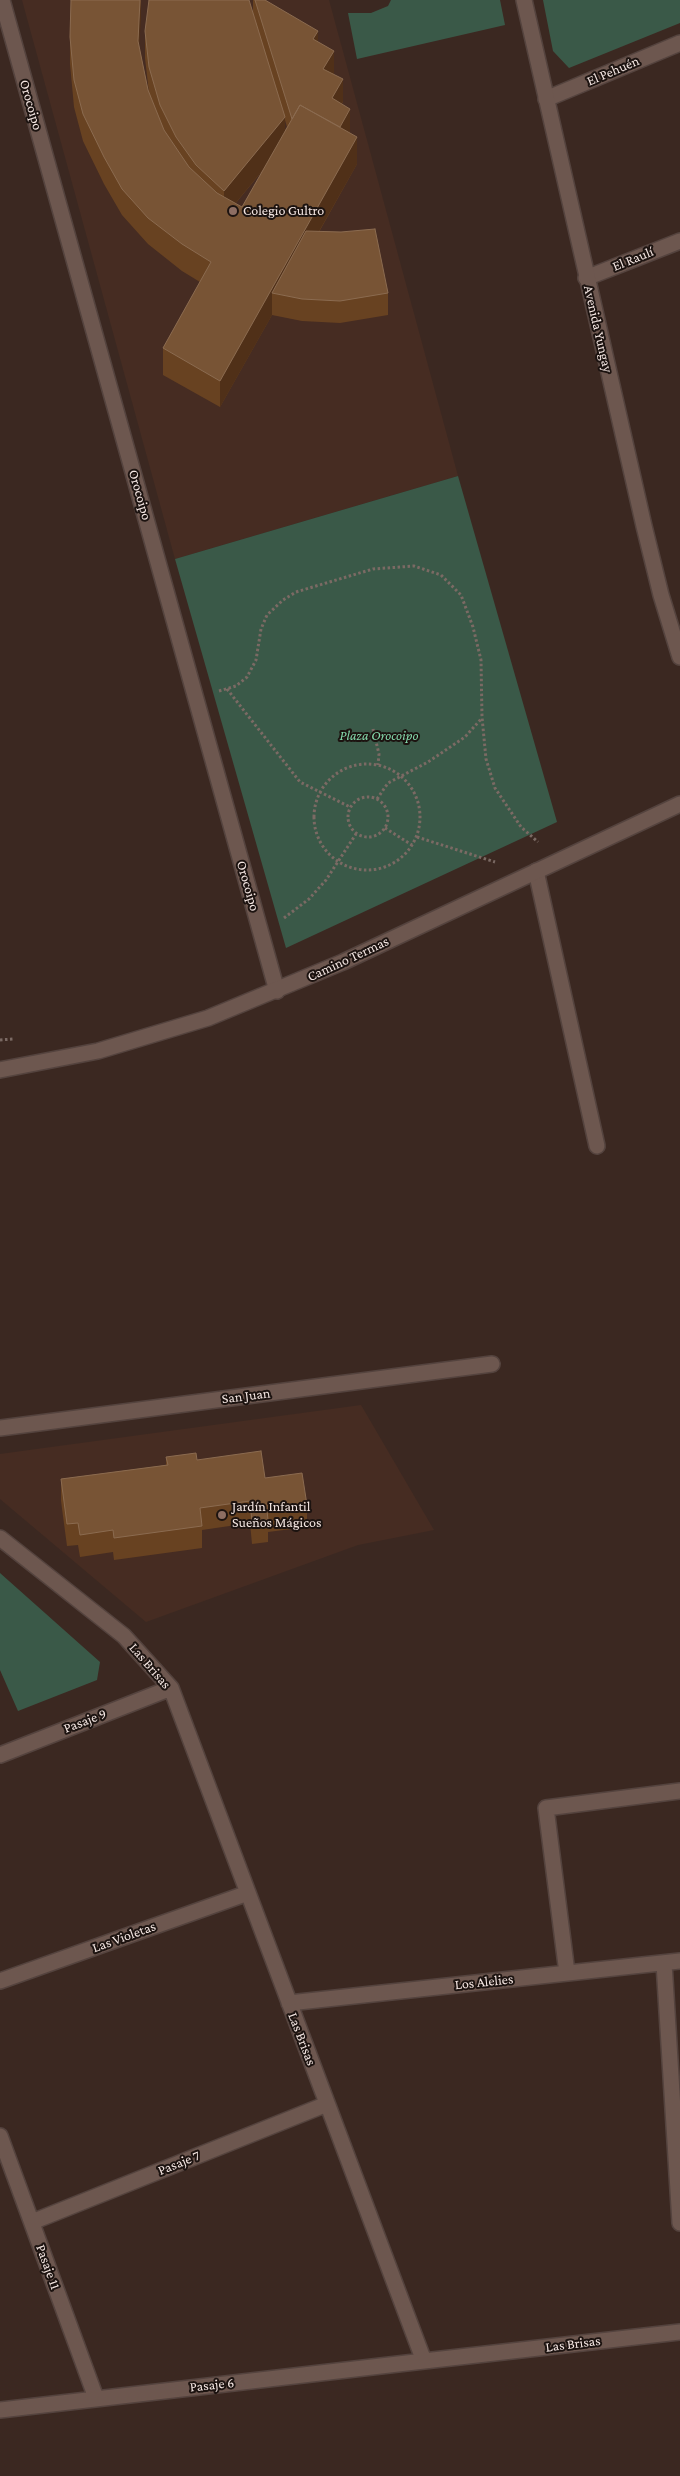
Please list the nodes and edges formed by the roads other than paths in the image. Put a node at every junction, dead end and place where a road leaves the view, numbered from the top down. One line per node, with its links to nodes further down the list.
1 (2, 0): 3 (street, Orocoipo)
2 (524, 0): 5 (street, Avenida Yungay)
3 (4, 23): 11 (street, Orocoipo)
4 (680, 43): 5 (street, El Pehuén)
5 (546, 99): 7 (street, Avenida Yungay)
6 (680, 241): 7 (street, El Raulí)
7 (586, 278): 8 (street, Avenida Yungay)
8 (680, 657)
9 (680, 804): 10 (street, Camino Termas)
10 (536, 871): 11 (street, Camino Termas); 13 (street)
11 (277, 991): 12 (street, Camino Termas)
12 (0, 1070)
13 (597, 1146)
14 (492, 1364): 15 (street, San Juan)
15 (0, 1428)
16 (0, 1538): 17 (street, Las Brisas)
17 (171, 1688): 18 (street, Pasaje 9); 20 (street, Las Brisas)
18 (0, 1755)
19 (680, 1791): 23 (street)
20 (248, 1893): 24 (street, Las Violetas); 25 (street, Las Brisas)
21 (680, 1961): 22 (street, Los Alelies)
22 (664, 1963): 23 (street, Los Alelies); 29 (street)
23 (567, 1973): 25 (street, Los Alelies)
24 (0, 1981)
25 (289, 2003): 26 (street, Las Brisas)
26 (327, 2104): 28 (street, Pasaje 7); 31 (street, Las Brisas)
27 (0, 2136): 28 (street, Pasaje 11)
28 (32, 2222): 32 (street, Pasaje 11)
29 (680, 2224)
30 (680, 2332): 31 (street, Las Brisas)
31 (424, 2361): 32 (street, Pasaje 6)
32 (96, 2398): 33 (street, Pasaje 6)
33 (0, 2410)

